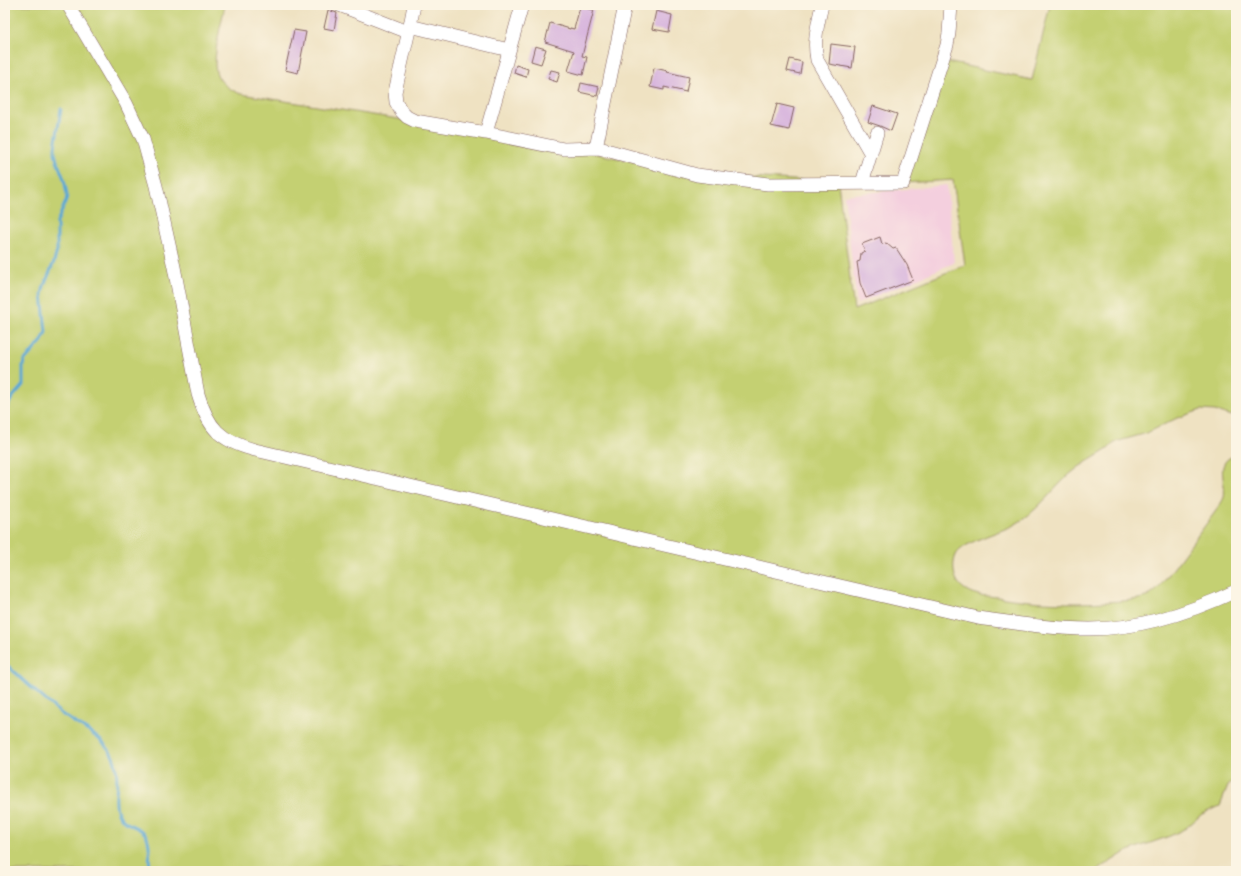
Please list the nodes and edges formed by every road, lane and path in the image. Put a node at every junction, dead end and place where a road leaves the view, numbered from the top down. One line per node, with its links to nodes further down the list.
1 (68, 5): 15 (street)
2 (339, 5): 8 (street)
3 (414, 5): 8 (street)
4 (522, 5): 9 (street)
5 (625, 5): 12 (street)
6 (822, 5): 13 (street)
7 (951, 5): 14 (street)
8 (410, 29): 9 (street); 11 (street)
9 (509, 50): 11 (street)
10 (877, 133): 13 (street)
11 (486, 134): 12 (street)
12 (596, 148): 14 (street)
13 (871, 154): 14 (street)
14 (862, 183)
15 (1236, 591)

